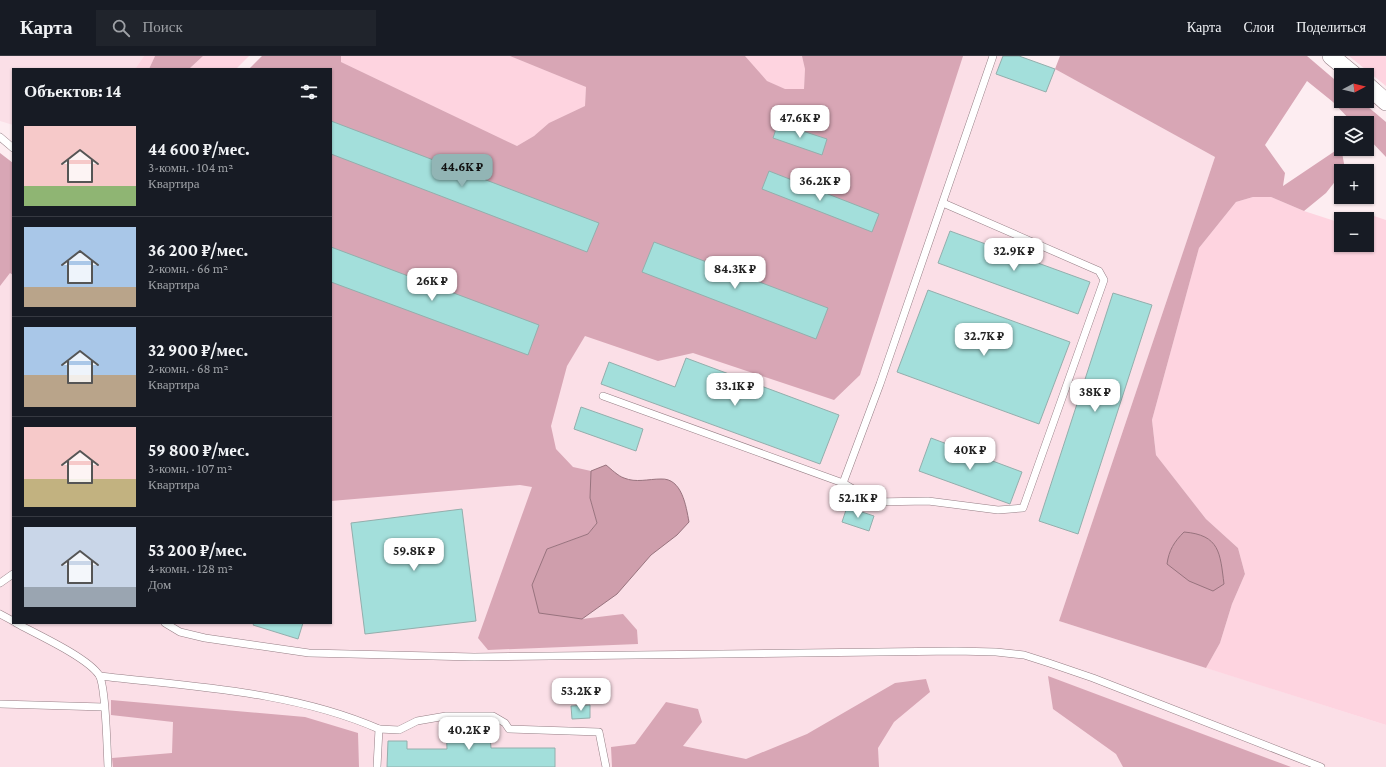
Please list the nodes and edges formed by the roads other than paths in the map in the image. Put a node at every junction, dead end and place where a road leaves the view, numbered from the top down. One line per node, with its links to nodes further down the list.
1 (993, 56): 8 (lane)
2 (1331, 56): 3 (street)
3 (1346, 68)
4 (1374, 91): 5 (street)
5 (1386, 102)
6 (0, 137): 7 (lane)
7 (12, 147)
8 (943, 203): 10 (lane); 10 (lane)
9 (603, 396): 10 (lane)
10 (843, 483)
11 (12, 575): 12 (lane)
12 (0, 583)
13 (0, 614): 14 (lane)
14 (12, 620)
15 (18, 624): 17 (lane)
16 (167, 624): 24 (lane)
17 (100, 676): 19 (lane); 20 (lane)
18 (0, 704): 19 (lane)
19 (104, 707): 21 (lane)
20 (379, 729): 22 (lane); 23 (lane)
21 (108, 767)
22 (377, 767)
23 (606, 767)
24 (1321, 767)

